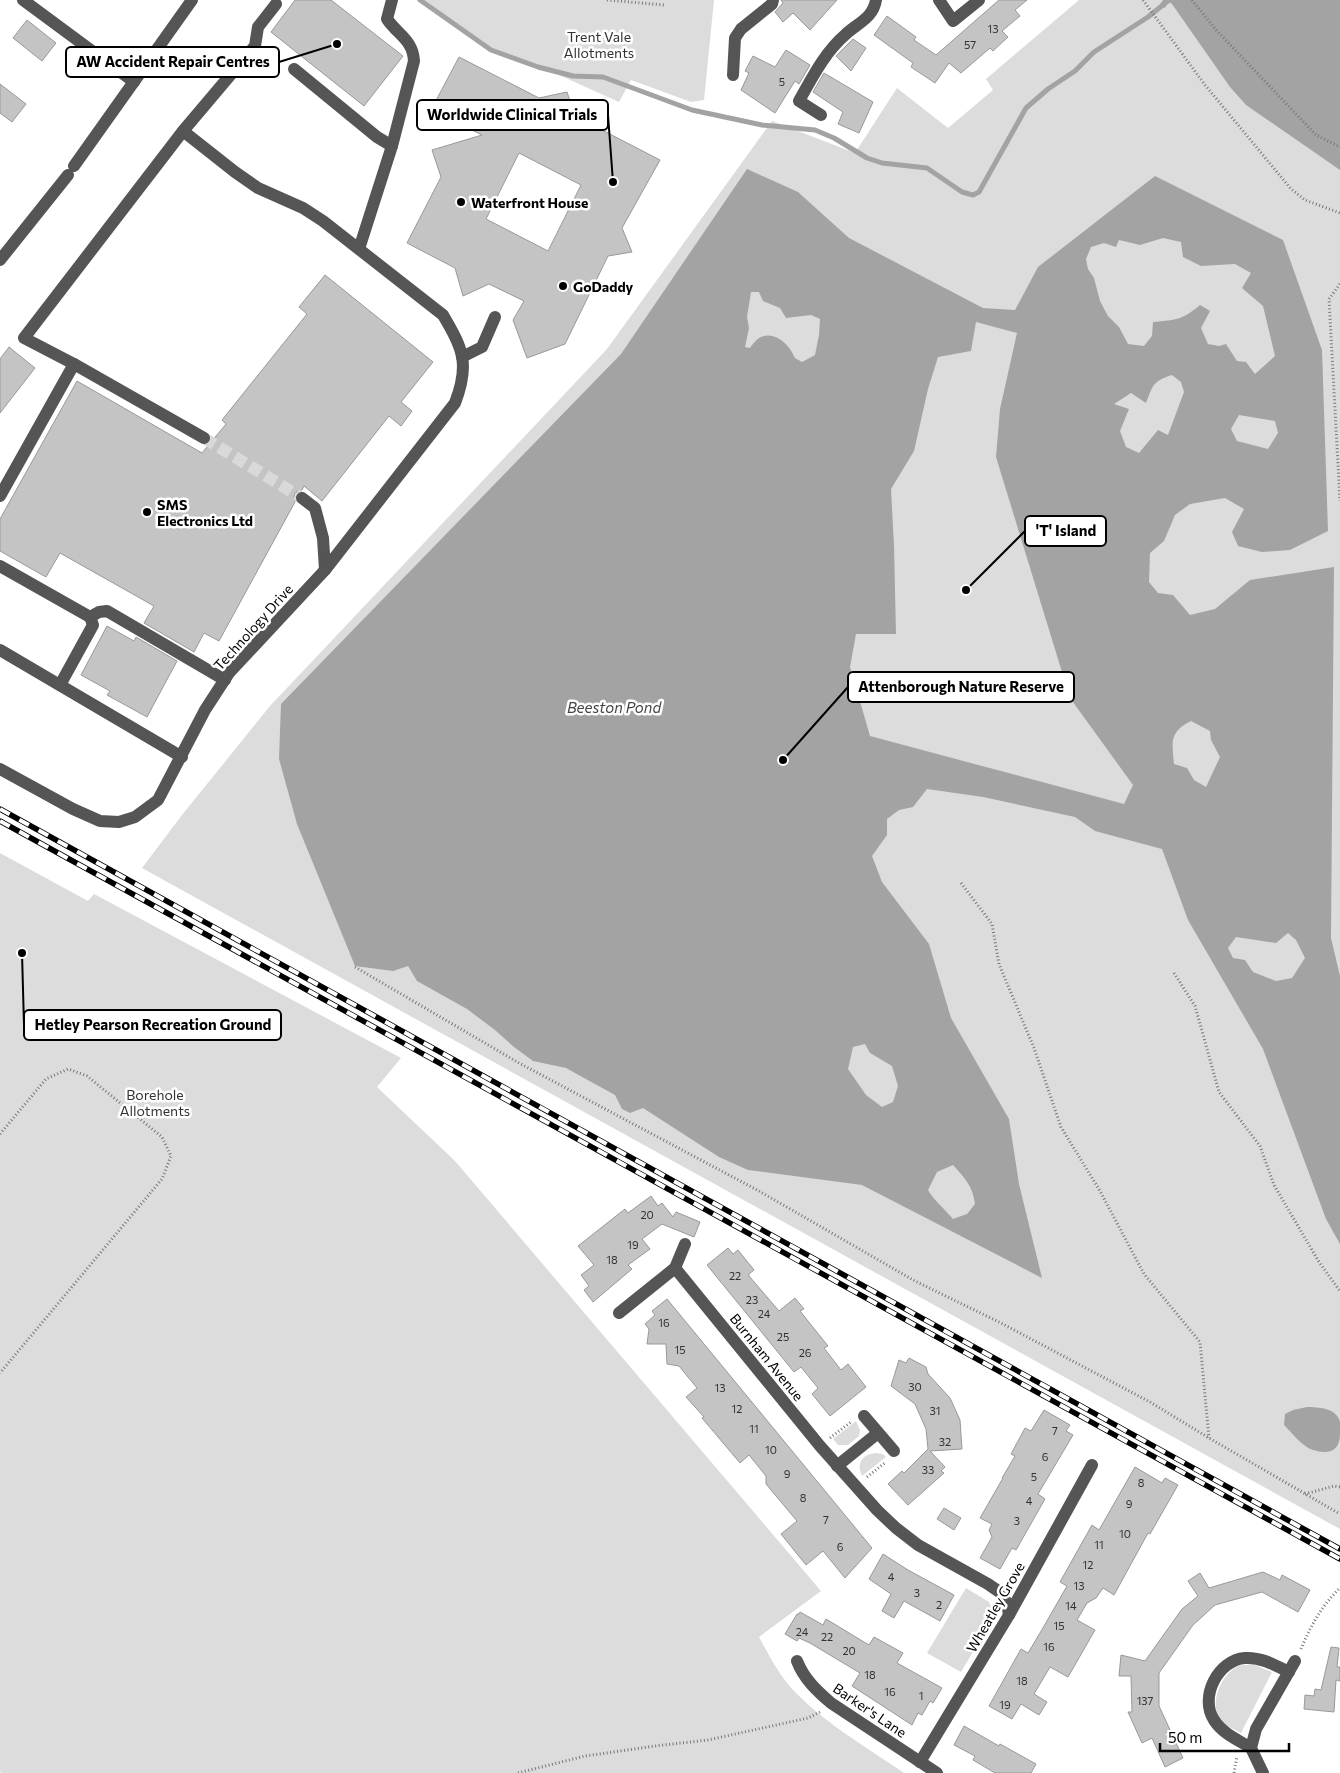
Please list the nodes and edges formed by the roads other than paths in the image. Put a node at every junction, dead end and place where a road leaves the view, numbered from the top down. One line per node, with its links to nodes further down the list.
1 (23, 0): 11 (street)
2 (192, 0): 11 (street)
3 (392, 0): 14 (street)
4 (773, 0): 10 (street)
5 (876, 0): 12 (street)
6 (939, 0): 7 (street)
7 (979, 0)
8 (276, 4): 13 (street)
9 (294, 69): 14 (street)
10 (733, 75)
11 (134, 82): 16 (street)
12 (820, 115)
13 (183, 131): 15 (street, Technology Drive); 19 (street)
14 (392, 146): 15 (street)
15 (359, 249): 18 (street, Technology Drive)
16 (0, 260)
17 (496, 317): 18 (street)
18 (462, 357): 24 (street, Technology Drive)
19 (74, 364): 20 (street); 21 (street)
20 (204, 438)
21 (0, 496)
22 (302, 498): 24 (street)
23 (0, 566): 25 (street)
24 (325, 570): 27 (street, Technology Drive)
25 (90, 617): 27 (street); 28 (street)
26 (0, 650): 28 (street)
27 (224, 680): 29 (street, Technology Drive)
28 (60, 685): 29 (street)
29 (182, 757): 30 (street, Technology Drive)
30 (0, 769)
31 (685, 1244): 32 (street)
32 (675, 1268): 33 (street); 38 (street, Burnham Avenue)
33 (619, 1313)
34 (864, 1416): 35 (street)
35 (878, 1433): 36 (street); 38 (street)
36 (894, 1451)
37 (1092, 1465): 39 (street, Wheatley Grove)
38 (837, 1466): 39 (street, Burnham Avenue)
39 (1009, 1615): 42 (street, Wheatley Grove)
40 (797, 1661): 42 (street, Barker's Lane)
41 (1251, 1748): 41 (street); 44 (street)
42 (920, 1762): 43 (street, Barker's Lane)
43 (937, 1773)
44 (1263, 1773)

